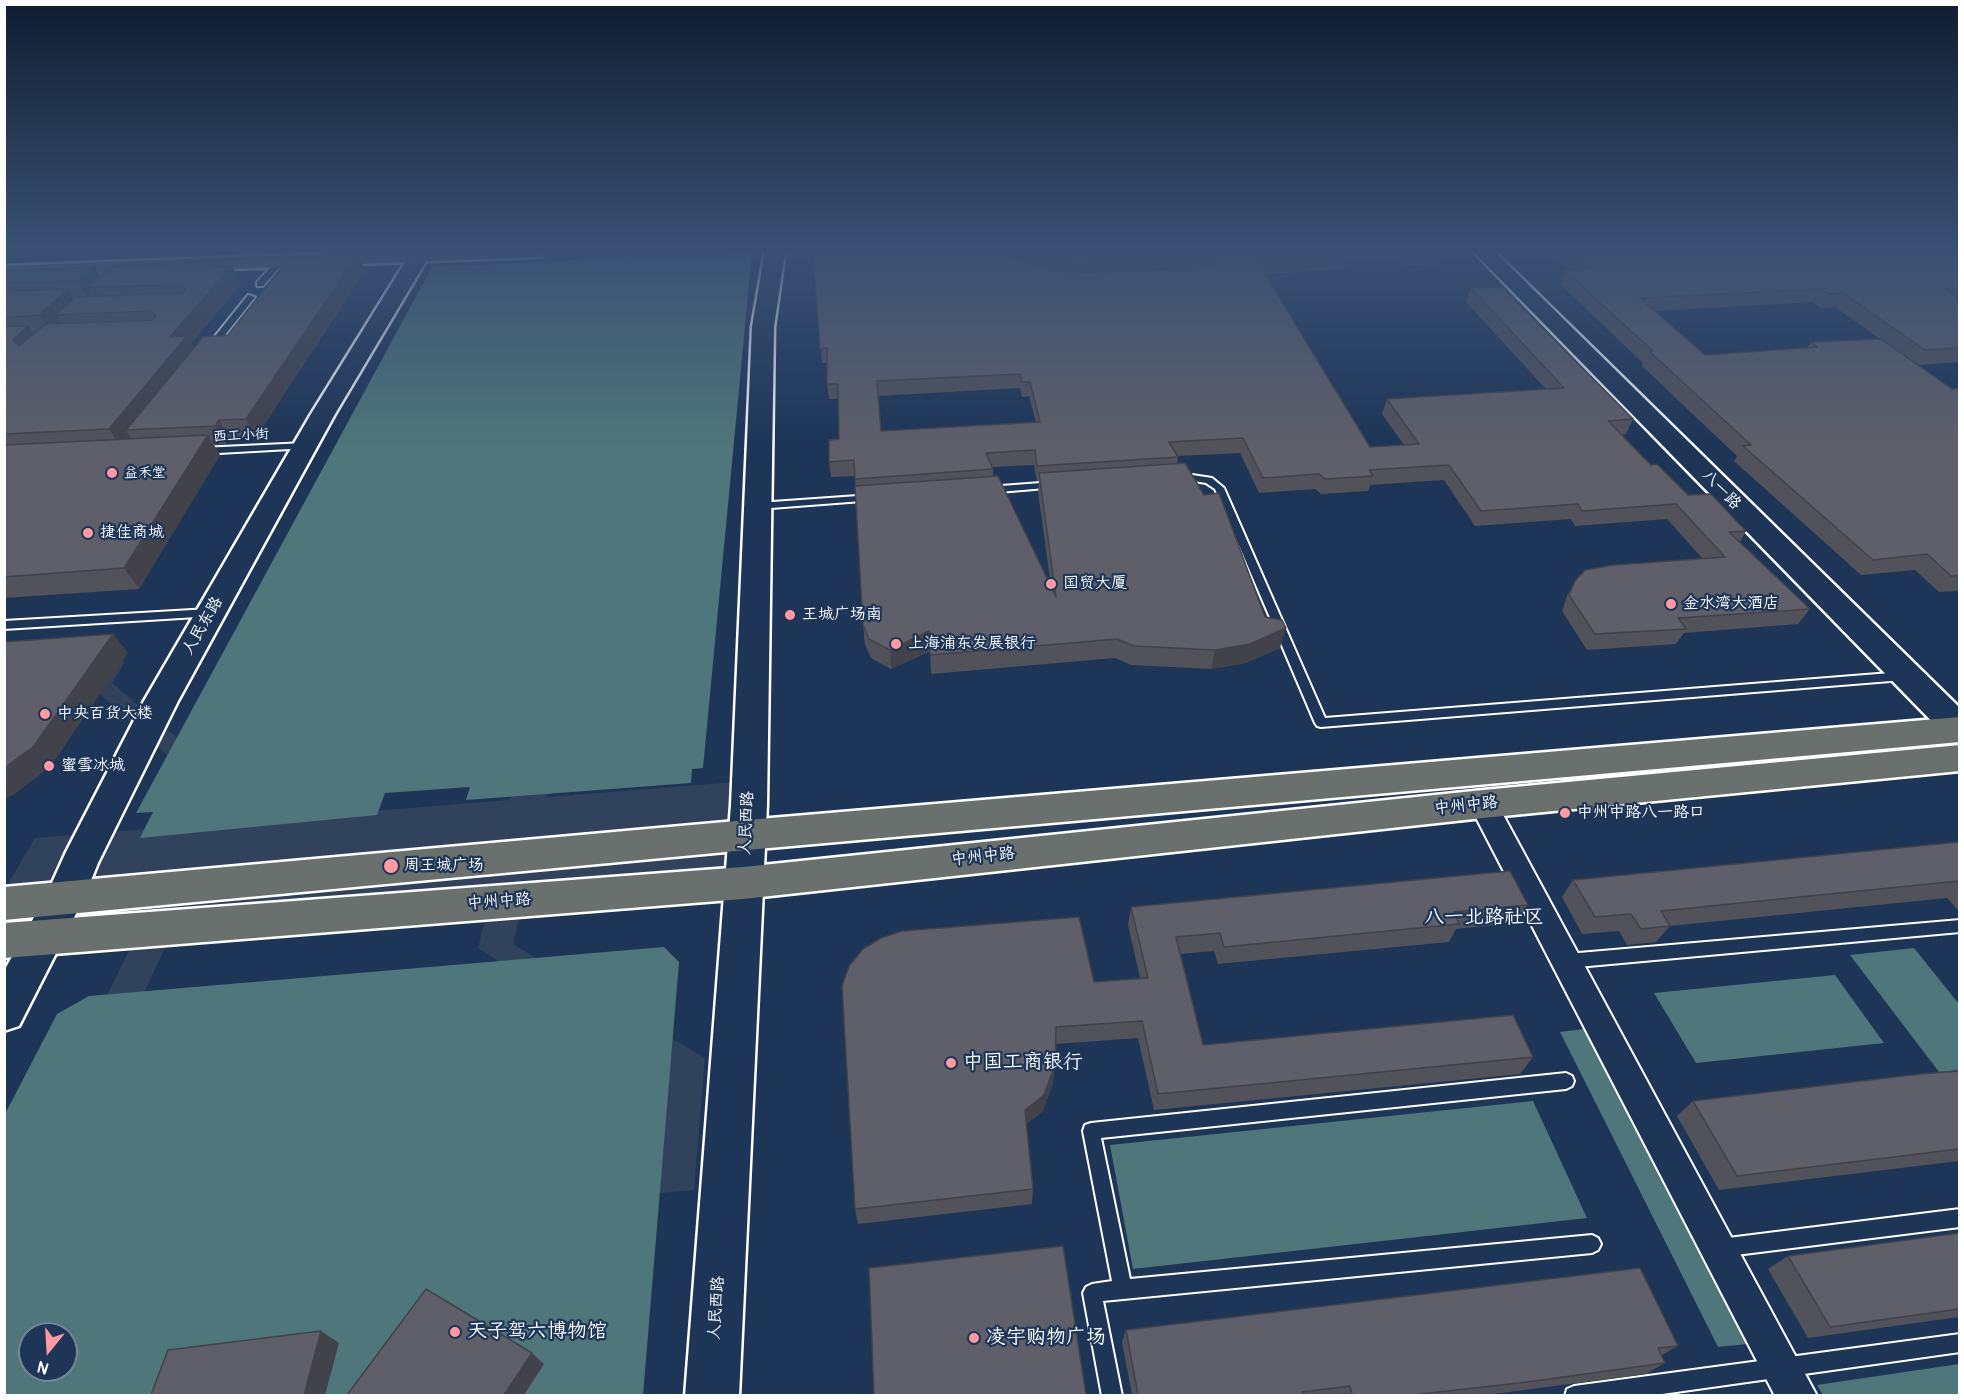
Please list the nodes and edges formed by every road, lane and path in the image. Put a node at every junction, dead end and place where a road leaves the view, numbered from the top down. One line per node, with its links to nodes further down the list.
1 (236, 316): 6 (lane)
2 (382, 316): 7 (main road, 人民东路)
3 (766, 316): 13 (main road, 人民西路)
4 (1549, 316): 16 (main road, 八一路)
5 (1559, 316): 16 (main road, 八一路)
6 (207, 352)
7 (305, 446): 8 (lane, 西工小街); 14 (main road, 人民东路)
8 (186, 452)
9 (1165, 477): 16 (lane)
10 (1069, 484): 11 (lane)
11 (973, 491)
12 (890, 497): 13 (lane)
13 (758, 506): 21 (main road, 人民西路)
14 (210, 613): 15 (lane); 23 (main road, 人民东路)
15 (4, 625)
16 (1914, 675): 17 (main road, 八一路); 18 (main road, 八一路)
17 (1959, 711)
18 (1959, 729): 21 (main road, 中州中路)
19 (1959, 758): 20 (main road, 中州中路)
20 (1483, 804): 22 (main road, 中州中路); 28 (street)
21 (747, 835): 22 (main road, 人民西路); 23 (main road, 中州中路)
22 (743, 883): 26 (main road, 中州中路); 37 (main road, 人民西路)
23 (64, 900): 24 (main road, 中州中路); 26 (main road, 人民东路)
24 (4, 904)
25 (1959, 926): 28 (lane)
26 (45, 937): 27 (main road, 中州中路); 29 (main road, 人民东路)
27 (4, 941)
28 (1566, 961): 33 (street)
29 (4, 1012)
30 (1566, 1081): 34 (lane)
31 (1959, 1218): 33 (lane)
32 (1592, 1244): 34 (lane)
33 (1718, 1248): 36 (street)
34 (1123, 1289): 38 (lane)
35 (1959, 1343): 36 (lane)
36 (1782, 1366): 39 (lane); 40 (street)
37 (712, 1395)
38 (1112, 1395)
39 (1574, 1395)
40 (1797, 1395)

